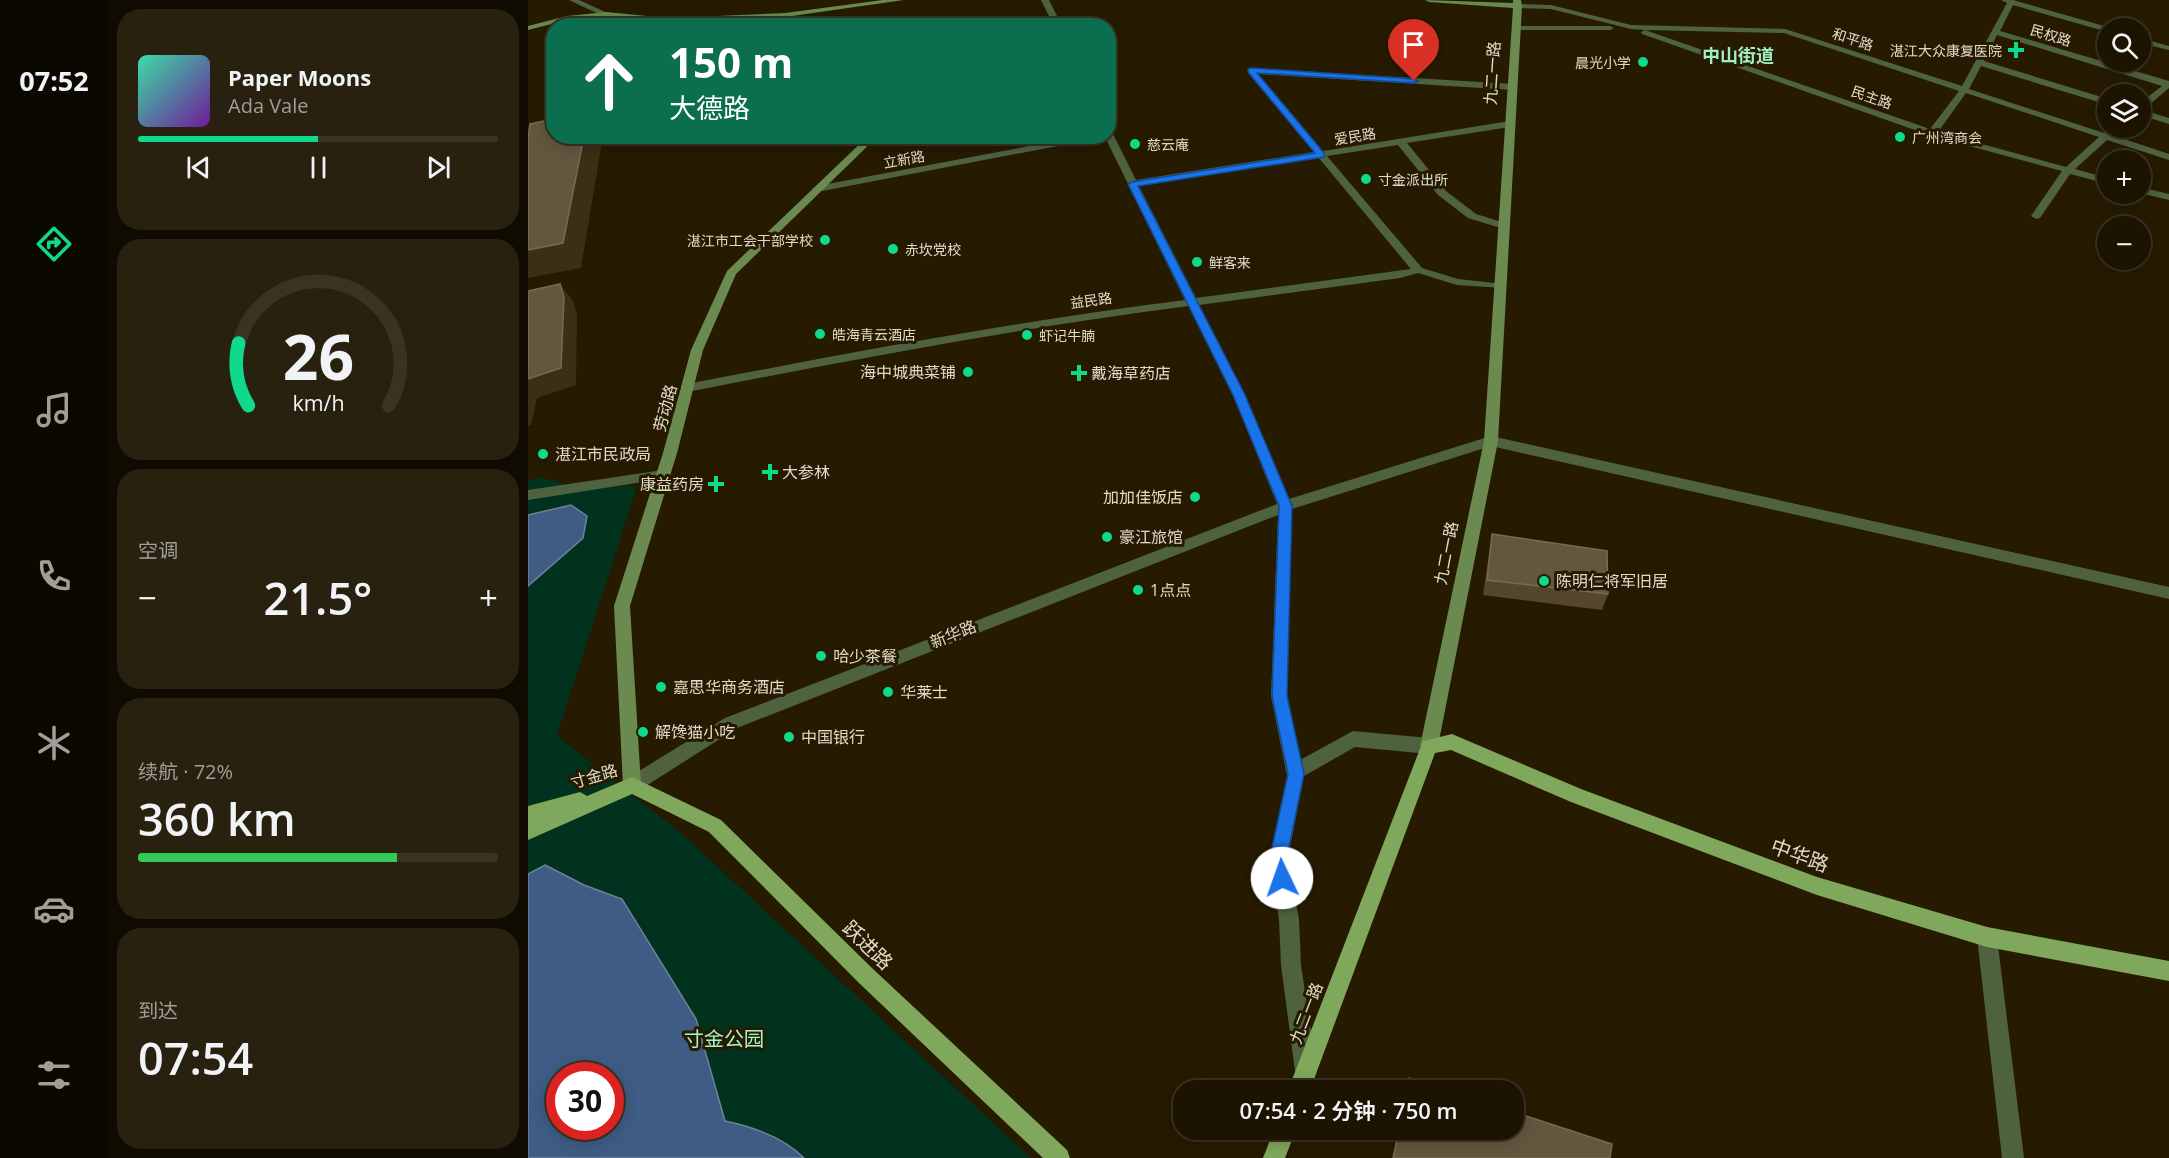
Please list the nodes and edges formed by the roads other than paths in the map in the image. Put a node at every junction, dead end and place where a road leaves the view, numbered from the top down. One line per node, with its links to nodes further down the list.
1 (573, 0): 8 (street)
2 (900, 0): 7 (street)
3 (1045, 0): 13 (street)
4 (1429, 0): 6 (street)
5 (2008, 1): 17 (street); 19 (street)
6 (1517, 3): 16 (street, 和平路); 18 (street, 九二一路)
7 (810, 12): 11 (street); 12 (street)
8 (606, 14): 9 (street); 10 (street)
9 (567, 18)
10 (647, 18)
11 (704, 18)
12 (815, 18)
13 (1054, 18)
14 (546, 23): 15 (street)
15 (528, 27)
16 (1631, 27): 18 (street); 25 (street, 和平路); 31 (street, 民主路)
17 (2097, 27)
18 (1516, 28): 24 (street, 九二一路)
19 (1995, 32): 22 (street); 23 (street, 民权路)
20 (2151, 43): 21 (street)
21 (2169, 48)
22 (1978, 62): 25 (street); 26 (street)
23 (2169, 85): 27 (street)
24 (1513, 87): 30 (street, 九二一路); 39 (street)
25 (1964, 90): 31 (street); 32 (street, 和平路)
26 (2097, 99)
27 (2151, 101)
28 (2151, 114): 29 (street)
29 (2169, 121)
30 (1510, 124): 35 (street, 爱民路); 48 (street, 九二一路)
31 (1932, 132): 41 (street, 民主路)
32 (2097, 133)
33 (2100, 138): 41 (street)
34 (2112, 138): 40 (street, 和平路)
35 (1400, 142): 39 (street, 爱民路); 48 (street)
36 (866, 144): 44 (street, 劳动路)
37 (1058, 144): 44 (street, 立新路)
38 (1113, 144): 43 (street)
39 (1321, 155): 43 (street, 爱民路); 49 (street)
40 (2169, 157)
41 (2068, 170): 42 (street, 民主路); 47 (street)
42 (2097, 178)
43 (1132, 184): 51 (street)
44 (818, 189): 52 (street, 劳动路)
45 (2151, 193): 46 (street)
46 (2169, 198)
47 (2036, 216)
48 (1504, 226): 50 (street, 九二一路)
49 (1418, 270): 50 (street, 益民路); 51 (street, 益民路)
50 (1500, 286): 53 (street, 九二一路)
51 (1192, 301): 52 (street, 益民路); 56 (street)
52 (687, 388): 54 (street, 劳动路)
53 (1491, 441): 56 (street, 新华路); 57 (street); 58 (street, 九二一路)
54 (663, 475): 55 (street); 60 (street, 劳动路)
55 (528, 495)
56 (1285, 506): 59 (street); 60 (street, 新华路)
57 (2169, 593)
58 (1429, 746): 59 (street); 63 (main road, 中华路); 65 (main road, 九二一路)
59 (1294, 773): 66 (street)
60 (632, 785): 61 (main road, 寸金路); 62 (main road, 寸金路); 68 (main road, 跃进路)
61 (528, 815)
62 (528, 831)
63 (1987, 937): 64 (main road, 中华路); 70 (street)
64 (2169, 971)
65 (1303, 1080)
66 (1303, 1080)
67 (1281, 1140): 69 (main road)
68 (1059, 1158)
69 (1274, 1158)
70 (2013, 1158)

